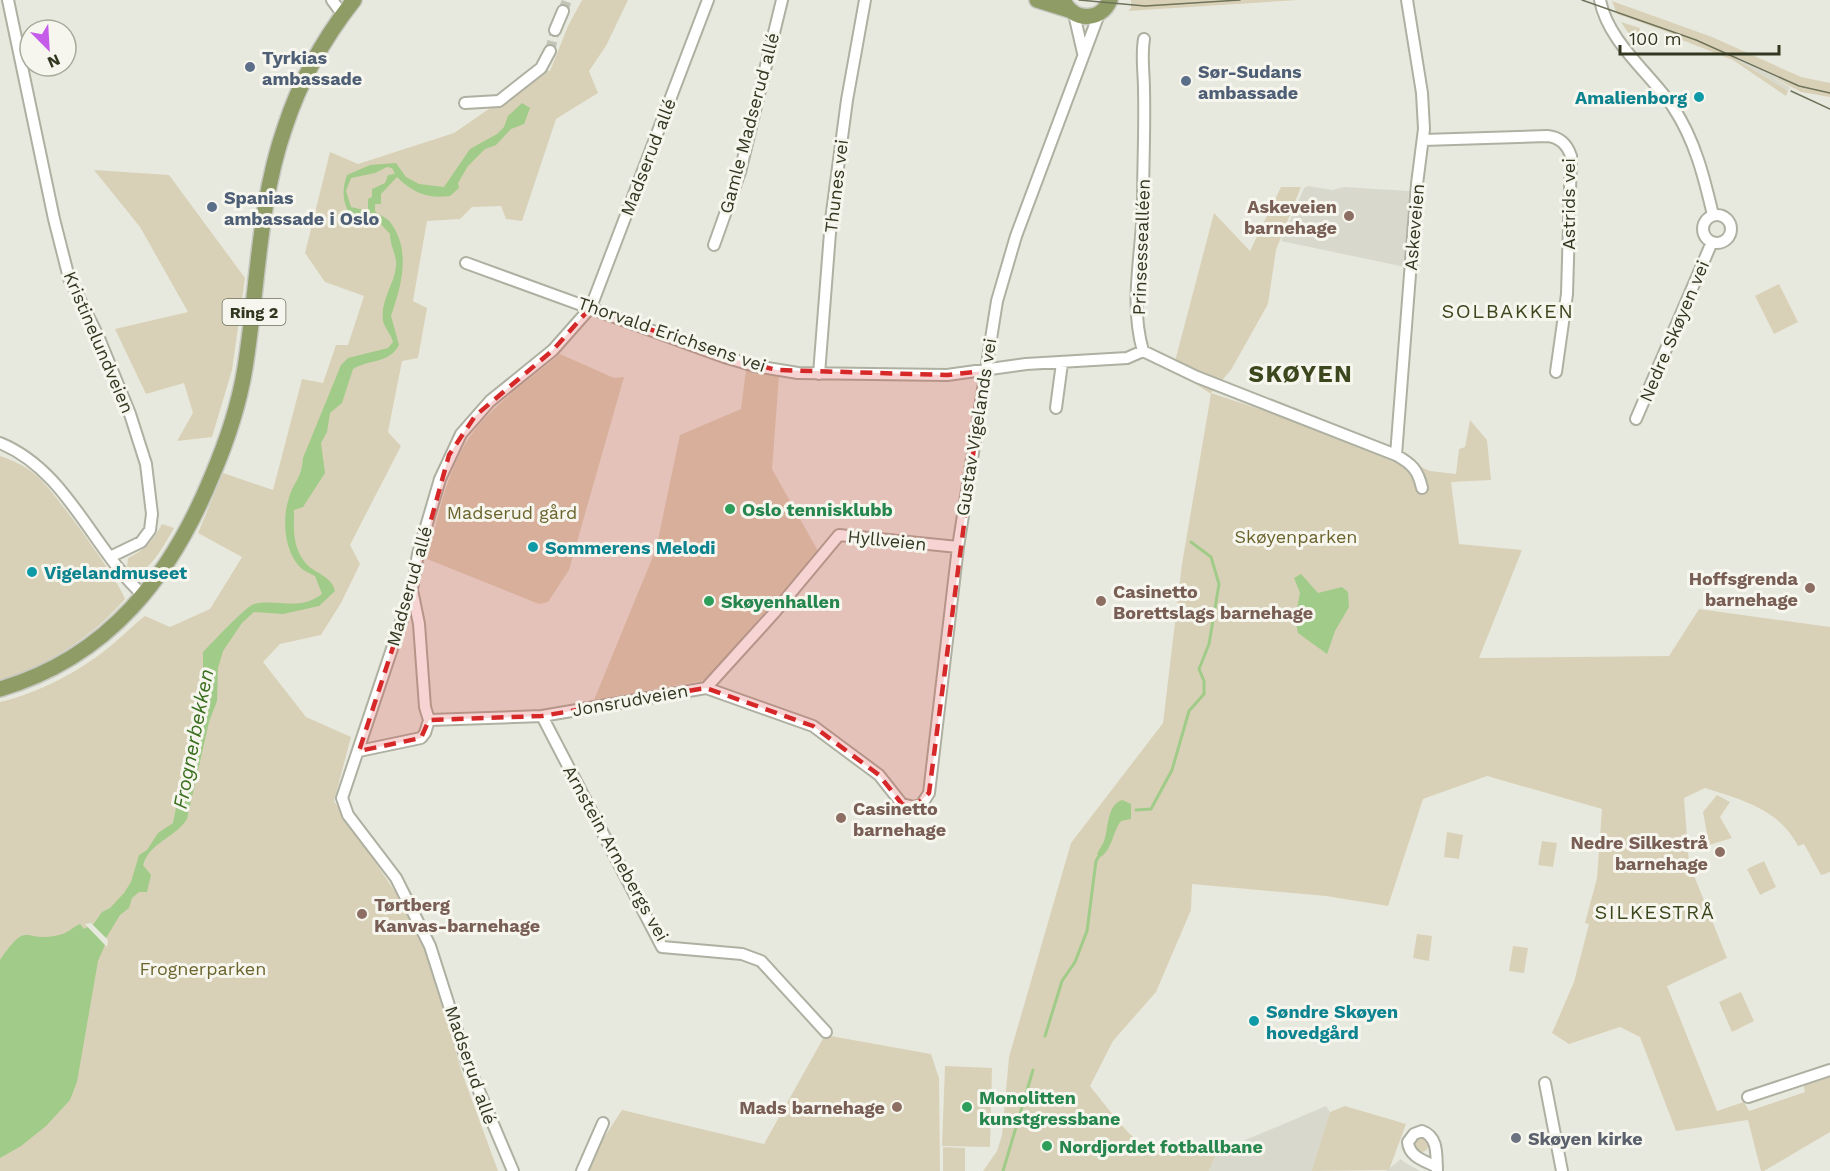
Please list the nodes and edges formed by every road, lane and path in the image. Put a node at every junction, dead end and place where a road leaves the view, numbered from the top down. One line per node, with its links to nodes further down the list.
1 (8, 0): 37 (street, Kristinelundveien)
2 (332, 0): 14 (street)
3 (354, 0): 14 (main road, Ring 2)
4 (708, 0): 25 (street, Madserud allé)
5 (782, 0): 23 (street, Gamle Madserud allé)
6 (865, 0): 30 (street, Thunes vei)
7 (1037, 0): 11 (main road)
8 (1110, 0): 13 (main road)
9 (1407, 0): 20 (street, Askeveien)
10 (1600, 0): 21 (street)
11 (1069, 8): 13 (main road); 18 (street)
12 (563, 12): 15 (street)
13 (1099, 14): 18 (street, Gustav Vigelands vei)
14 (343, 15): 39 (main road, Ring 2)
15 (555, 30)
16 (1144, 39): 26 (street, Prinsessealléen)
17 (550, 51): 19 (street)
18 (1083, 53): 28 (street, Gustav Vigelands vei)
19 (465, 103)
20 (1423, 141): 29 (street, Astrids vei); 34 (street, Askeveien)
21 (1713, 215): 22 (street); 22 (street)
22 (1712, 242): 32 (street, Nedre Skøyen vei)
23 (714, 245)
24 (466, 263): 25 (street, Thorvald Erichsens vei)
25 (591, 307): 30 (street, Thorvald Erichsens vei); 38 (street, Madserud allé)
26 (1143, 351): 27 (street, Thorvald Erichsens vei); 34 (street)
27 (1062, 363): 28 (street, Thorvald Erichsens vei); 31 (street)
28 (984, 371): 30 (street, Thorvald Erichsens vei); 36 (street, Gustav Vigelands vei)
29 (1556, 372)
30 (819, 374)
31 (1056, 408)
32 (1636, 419)
33 (0, 443): 37 (street)
34 (1396, 455): 35 (street)
35 (1422, 488)
36 (958, 547): 40 (street, Hyllveien); 45 (street, Gustav Vigelands vei)
37 (110, 557): 39 (street)
38 (412, 589): 43 (street); 44 (street, Madserud allé)
39 (144, 596): 41 (main road, Ring 2)
40 (706, 688): 42 (street, Jonsrudveien); 45 (street, Jonsrudveien)
41 (0, 689)
42 (542, 716): 43 (street, Jonsrudveien); 46 (street, Arnstein Arnebergs vei)
43 (429, 720): 44 (street)
44 (359, 751): 51 (street, Madserud allé)
45 (914, 807)
46 (826, 1032)
47 (1830, 1070): 49 (street)
48 (1545, 1083): 53 (street)
49 (1748, 1097)
50 (603, 1123): 52 (street)
51 (513, 1171)
52 (582, 1171)
53 (1562, 1171)

